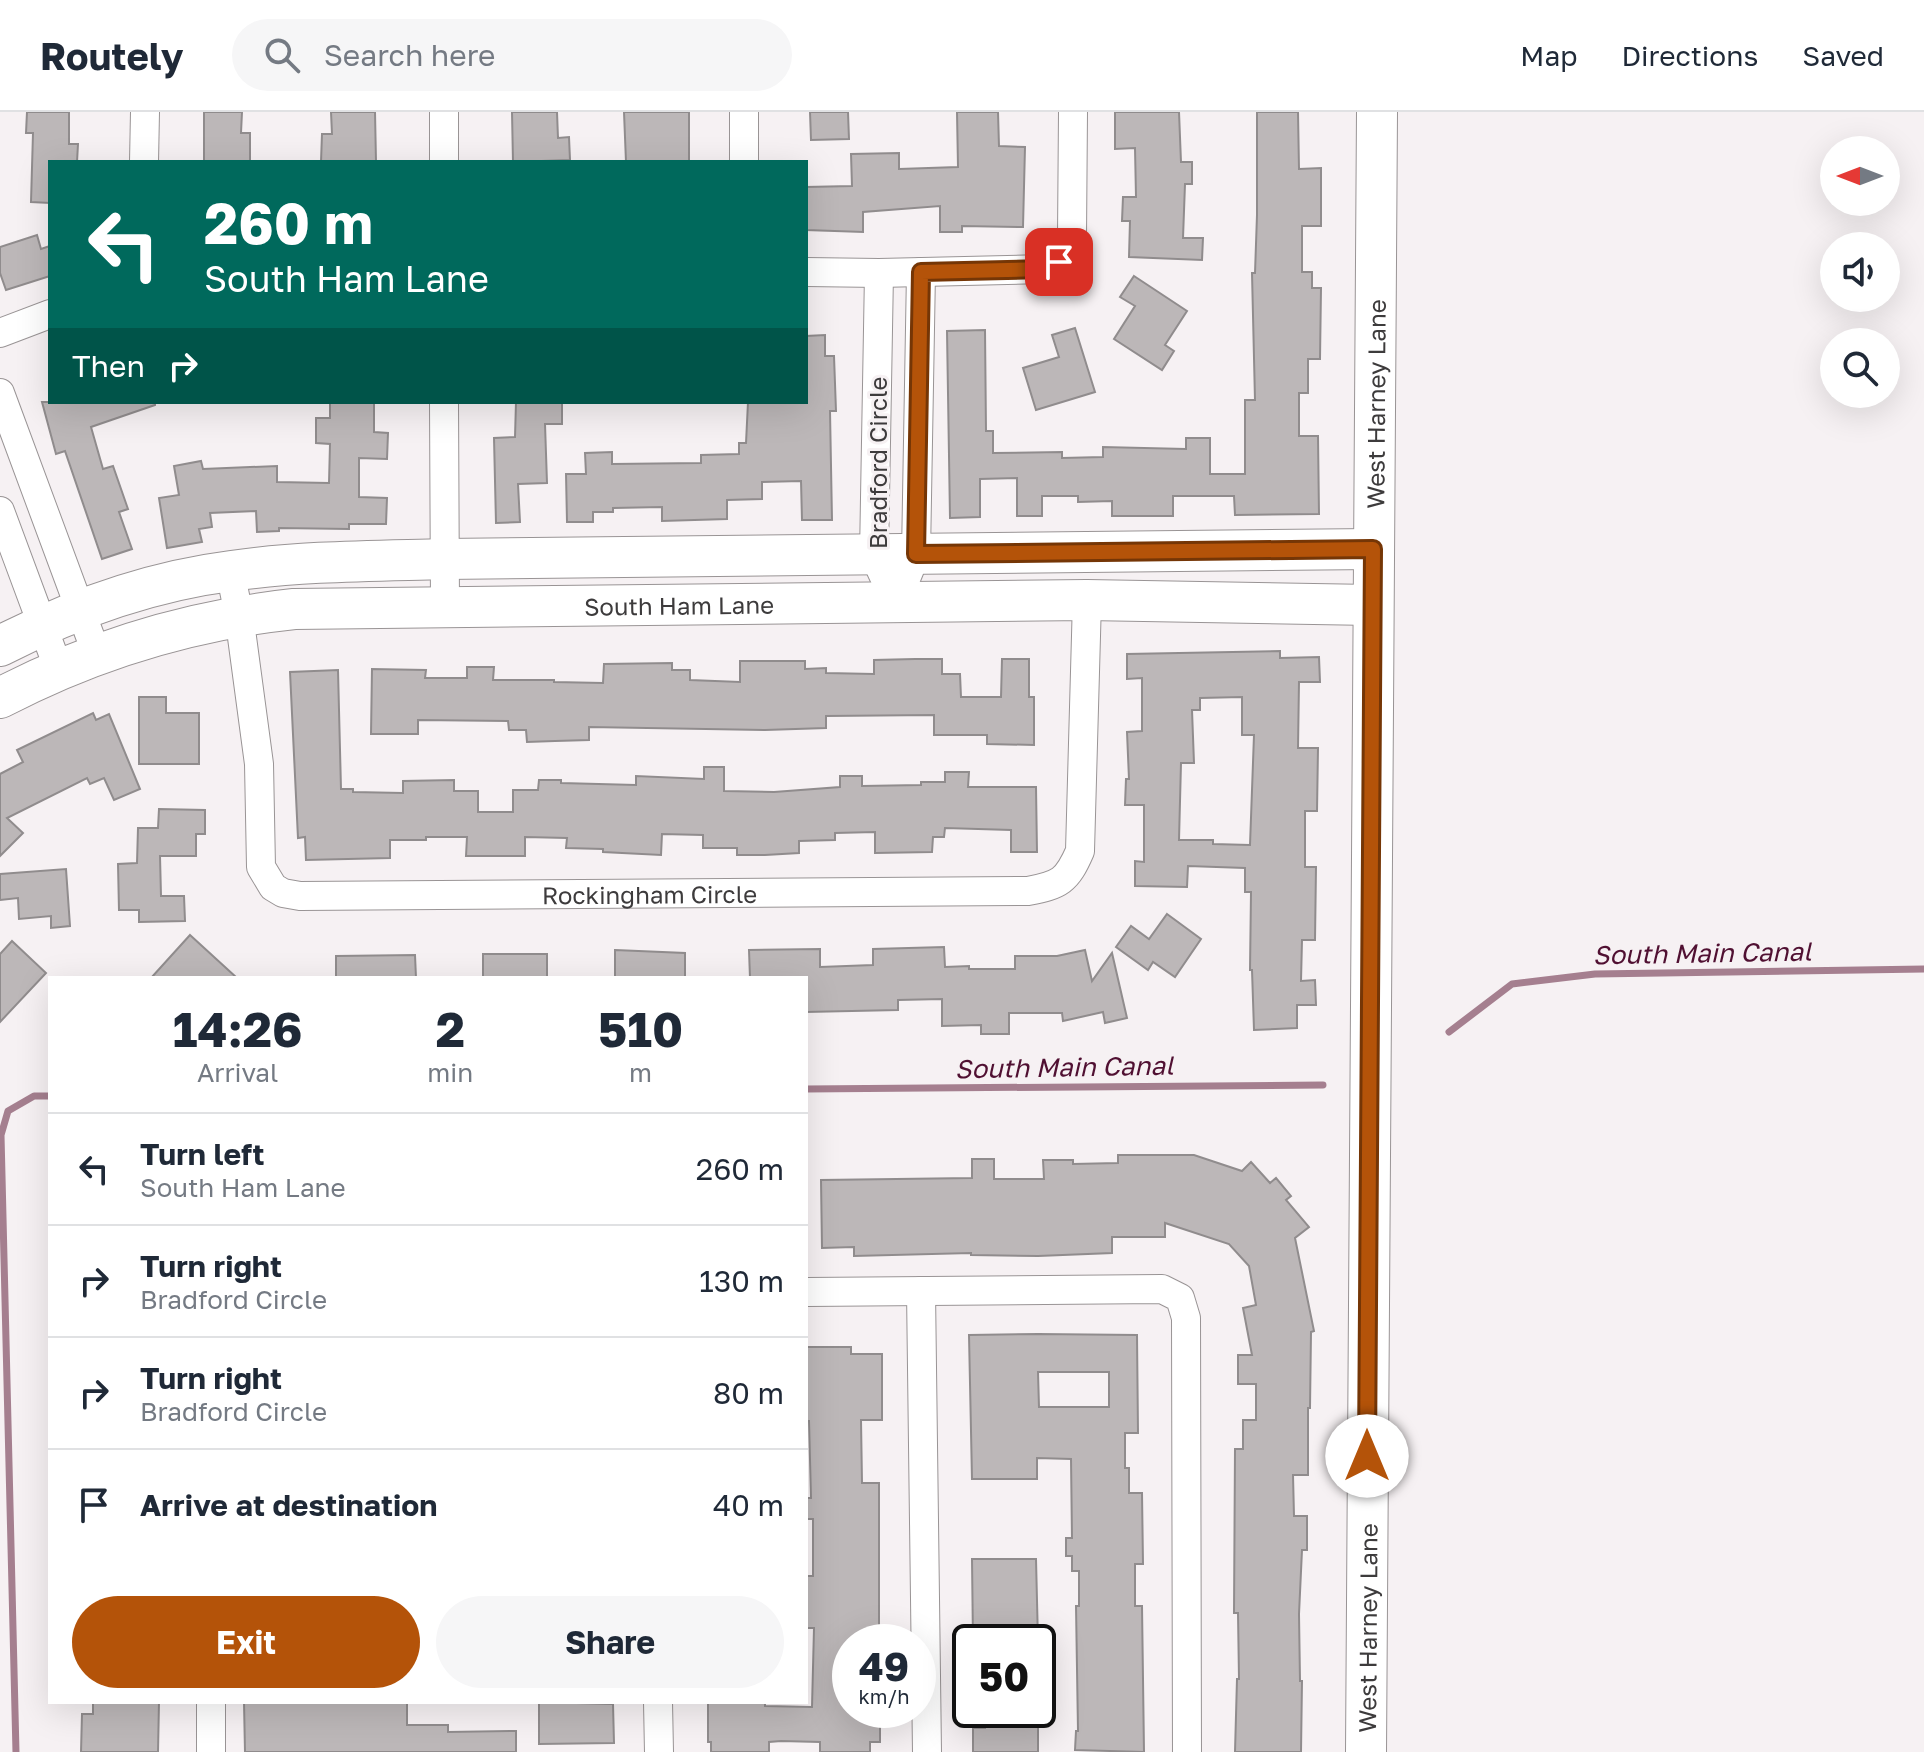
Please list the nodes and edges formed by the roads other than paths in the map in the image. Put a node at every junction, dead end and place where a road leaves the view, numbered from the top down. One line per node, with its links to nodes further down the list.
1 (145, 112): 6 (street)
2 (444, 112): 7 (street)
3 (744, 112): 8 (street)
4 (1073, 112): 10 (street)
5 (1377, 112): 17 (main road, West Harney Lane)
6 (144, 160)
7 (444, 160)
8 (744, 160)
9 (808, 272): 11 (street)
10 (921, 272): 11 (street); 18 (street, Bradford Circle)
11 (879, 273): 19 (street, Bradford Circle)
12 (48, 315): 13 (street)
13 (0, 333)
14 (0, 393): 26 (street)
15 (444, 404): 20 (street)
16 (0, 511): 28 (street)
17 (1373, 549): 18 (main road, South Ham Lane); 24 (main road, West Harney Lane)
18 (916, 554): 19 (main road, South Ham Lane); 23 (street, Bradford Circle)
19 (874, 555): 20 (main road, South Ham Lane); 23 (street, Bradford Circle)
20 (444, 559): 21 (main road, South Ham Lane); 25 (street)
21 (230, 571): 26 (main road, South Ham Lane); 27 (street, Rockingham Circle)
22 (1087, 600): 23 (main road, South Ham Lane); 24 (main road, South Ham Lane); 27 (street, Rockingham Circle)
23 (896, 603): 25 (main road, South Ham Lane)
24 (1372, 605): 41 (main road, West Harney Lane)
25 (445, 606): 27 (main road, South Ham Lane)
26 (81, 612): 28 (main road, South Ham Lane); 30 (street)
27 (239, 615): 30 (main road, South Ham Lane)
28 (43, 627): 29 (main road, South Ham Lane); 31 (street)
29 (0, 646)
30 (97, 655): 31 (main road, South Ham Lane)
31 (59, 670): 32 (main road, South Ham Lane)
32 (0, 698)
33 (921, 1291): 34 (street); 39 (street); 40 (street)
34 (808, 1292)
35 (211, 1704): 37 (street)
36 (658, 1704): 38 (street)
37 (211, 1752)
38 (659, 1752)
39 (927, 1752)
40 (1187, 1752)
41 (1366, 1752)

